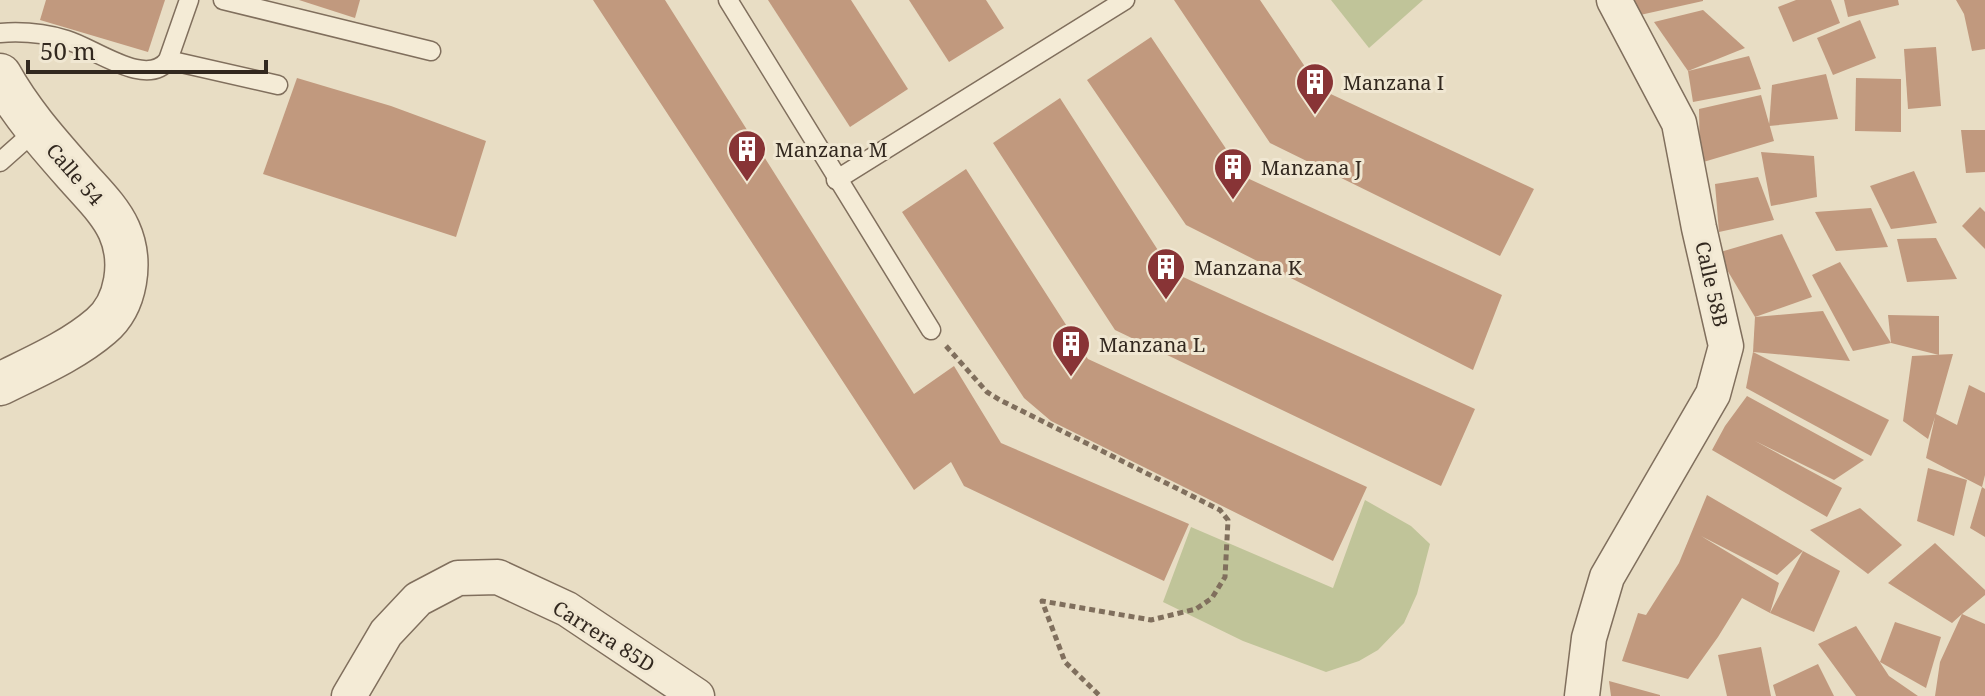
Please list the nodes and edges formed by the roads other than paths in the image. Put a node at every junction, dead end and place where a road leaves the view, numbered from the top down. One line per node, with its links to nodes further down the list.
1 (189, 0): 8 (lane)
2 (223, 0): 7 (lane)
3 (728, 0): 13 (lane)
4 (1125, 0): 13 (lane)
5 (1614, 0): 18 (street, Calle 58B)
6 (0, 33): 8 (lane)
7 (431, 51)
8 (168, 60): 10 (lane)
9 (0, 75): 11 (street, Calle 54)
10 (278, 85)
11 (36, 130): 12 (lane); 15 (street, Calle 54)
12 (0, 162)
13 (836, 180): 14 (lane)
14 (931, 330)
15 (0, 384)
16 (349, 696): 17 (street, Carrera 85D)
17 (697, 696)
18 (1582, 696)

